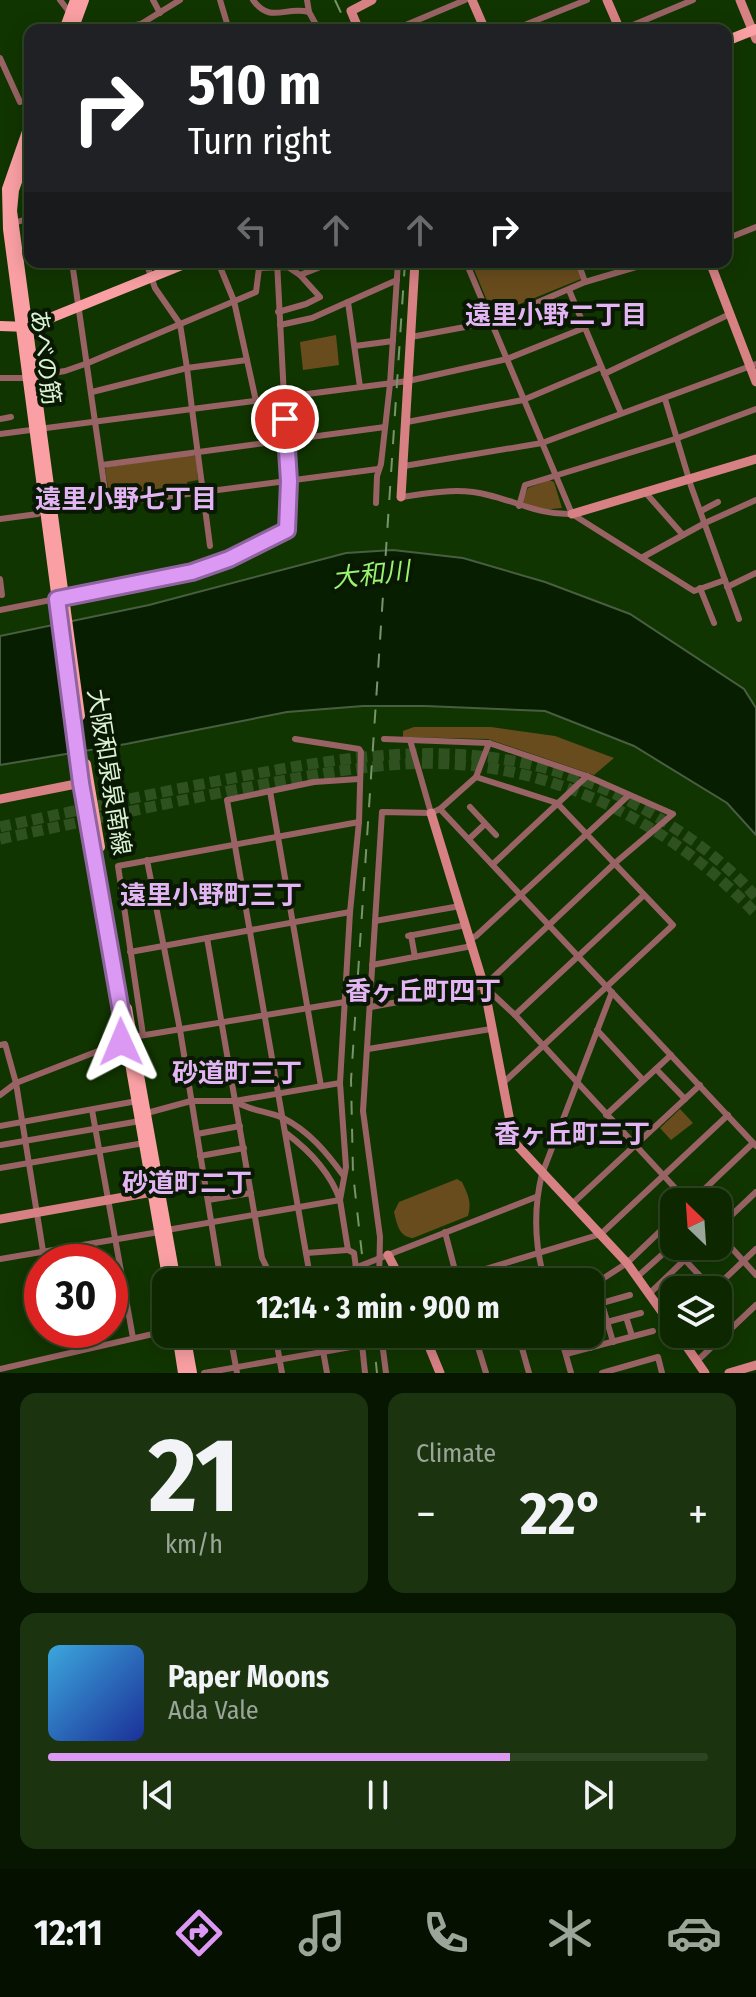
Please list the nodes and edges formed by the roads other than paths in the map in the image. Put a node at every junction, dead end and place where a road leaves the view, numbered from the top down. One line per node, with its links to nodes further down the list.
1 (60, 0): 21 (street)
2 (75, 0): 21 (main road)
3 (84, 0): 24 (main road)
4 (153, 0): 22 (street)
5 (180, 0): 22 (street)
6 (220, 0): 26 (street)
7 (253, 0): 18 (street)
8 (261, 0): 18 (street)
9 (281, 0): 19 (street)
10 (307, 0): 20 (street)
11 (372, 0): 28 (street)
12 (465, 0): 29 (street)
13 (472, 0): 30 (street)
14 (587, 0): 31 (street)
15 (607, 0): 32 (street)
16 (693, 0): 33 (street)
17 (740, 0): 34 (street)
18 (263, 11): 19 (street)
19 (284, 12): 20 (street)
20 (309, 12): 27 (street)
21 (70, 13): 23 (main road)
22 (160, 13): 25 (street)
23 (66, 24)
24 (75, 24)
25 (141, 24)
26 (227, 24)
27 (316, 24)
28 (356, 24)
29 (408, 24)
30 (482, 24)
31 (527, 24)
32 (617, 24)
33 (635, 24)
34 (755, 33): 35 (main road)
35 (732, 39)
36 (0, 58): 37 (street)
37 (20, 102)
38 (24, 140): 41 (main road, あべの筋)
39 (24, 162): 41 (main road, あべの筋)
40 (756, 227): 42 (street)
41 (7, 228): 71 (main road, あべの筋)
42 (732, 237)
43 (73, 268): 64 (street)
44 (148, 268): 58 (street)
45 (174, 268): 58 (main road)
46 (220, 268): 62 (street)
47 (264, 268): 62 (street)
48 (277, 268): 65 (street)
49 (290, 268): 57 (street)
50 (318, 268): 57 (street)
51 (398, 268): 59 (street)
52 (415, 268): 73 (street)
53 (469, 268): 67 (street)
54 (580, 268): 60 (street)
55 (633, 268): 60 (street)
56 (712, 268): 66 (street)
57 (300, 275): 65 (street)
58 (151, 277): 64 (main road); 68 (street)
59 (397, 280): 63 (street); 74 (street)
60 (585, 282): 61 (street)
61 (569, 290): 67 (street); 72 (street)
62 (234, 301): 68 (street); 77 (street)
63 (348, 302): 69 (street); 75 (street)
64 (80, 306): 71 (main road); 78 (street)
65 (278, 312): 69 (street)
66 (730, 314): 79 (street); 81 (street)
67 (492, 322): 73 (street); 76 (street)
68 (180, 324): 78 (street); 80 (street)
69 (280, 325): 89 (street)
70 (0, 326): 71 (main road)
71 (25, 328): 82 (main road, あべの筋)
72 (584, 328): 76 (street); 81 (street)
73 (411, 337): 84 (street)
74 (393, 341): 75 (street); 86 (street)
75 (355, 346): 87 (street)
76 (507, 359): 84 (street); 91 (street)
77 (247, 360): 80 (street); 92 (street)
78 (88, 363): 82 (street); 88 (street)
79 (753, 365): 85 (street); 90 (street)
80 (187, 368): 88 (street); 93 (street)
81 (602, 370): 91 (street); 95 (street)
82 (31, 377): 83 (street); 101 (main road, あべの筋)
83 (0, 378)
84 (404, 381): 86 (street); 99 (street)
85 (756, 382)
86 (390, 384): 87 (street); 100 (street)
87 (360, 387): 89 (street)
88 (92, 392): 98 (street)
89 (284, 397): 92 (street); 104 (street)
90 (665, 399): 95 (street); 103 (street)
91 (523, 400): 99 (street); 105 (street)
92 (256, 401): 93 (street)
93 (192, 409): 98 (street); 106 (street)
94 (756, 409): 103 (street)
95 (621, 413): 105 (street)
96 (11, 417): 97 (street)
97 (0, 419)
98 (95, 422): 101 (street); 108 (street)
99 (407, 422): 109 (street)
100 (385, 427): 104 (street); 110 (street)
101 (38, 429): 102 (street); 136 (main road, あべの筋)
102 (0, 434)
103 (675, 439): 111 (street); 112 (street)
104 (286, 440): 106 (street); 113 (street)
105 (542, 443): 109 (street); 111 (street)
106 (198, 452): 108 (street); 114 (street)
107 (756, 459): 112 (street)
108 (102, 465): 120 (street)
109 (404, 466): 116 (street)
110 (378, 469): 113 (street); 119 (street)
111 (556, 475): 121 (street); 125 (street)
112 (690, 479): 115 (street); 123 (street)
113 (289, 481): 114 (street); 136 (street)
114 (203, 492): 120 (street); 129 (street)
115 (645, 492): 125 (street); 128 (street)
116 (401, 497): 121 (street)
117 (756, 500): 127 (street)
118 (718, 502): 123 (street)
119 (376, 503)
120 (107, 505): 122 (street)
121 (519, 506): 125 (street)
122 (59, 511)
123 (701, 511): 127 (street)
124 (38, 514): 126 (street)
125 (572, 514): 130 (street)
126 (0, 519)
127 (705, 523): 128 (street); 133 (street)
128 (683, 535): 130 (street)
129 (210, 546)
130 (643, 557): 134 (street)
131 (756, 573): 133 (street)
132 (0, 579): 135 (street)
133 (726, 583): 134 (street); 138 (street)
134 (700, 588): 139 (street)
135 (2, 595)
136 (61, 602): 137 (street); 147 (main road, 大阪和泉泉南線)
137 (0, 610)
138 (739, 619)
139 (714, 623)
140 (295, 739): 146 (street)
141 (384, 739): 142 (street)
142 (410, 740): 143 (street); 153 (street)
143 (489, 743): 144 (street); 145 (street)
144 (587, 776): 149 (street); 151 (street)
145 (476, 777): 151 (street); 153 (street)
146 (359, 779): 148 (street); 154 (street)
147 (83, 780): 150 (street); 191 (main road, 大阪和泉泉南線)
148 (270, 791): 157 (street); 160 (street)
149 (629, 795): 156 (street); 162 (street)
150 (0, 799)
151 (557, 803): 156 (street); 163 (street)
152 (470, 807): 155 (street)
153 (436, 811): 159 (street); 166 (street); 168 (street)
154 (359, 822): 157 (street); 167 (street)
155 (485, 824): 158 (street); 159 (street)
156 (588, 833): 162 (street); 164 (street)
157 (279, 835): 160 (street); 169 (street)
158 (496, 835)
159 (469, 839): 163 (street)
160 (234, 843): 161 (street); 172 (street)
161 (147, 860): 175 (street); 176 (street)
162 (615, 863): 165 (street); 171 (street)
163 (493, 864): 164 (street)
164 (521, 895): 171 (street); 174 (street)
165 (644, 895): 178 (street); 181 (street)
166 (460, 906): 168 (street); 170 (street)
167 (350, 912): 169 (street); 182 (street)
168 (375, 921): 179 (street)
169 (293, 922): 172 (street); 184 (street)
170 (466, 925): 174 (street); 177 (street)
171 (551, 925): 178 (street); 180 (street)
172 (249, 930): 173 (street); 186 (street)
173 (207, 938): 175 (street); 187 (street)
174 (471, 942): 177 (street); 180 (street)
175 (165, 945): 176 (street); 189 (street)
176 (130, 952): 191 (street)
177 (415, 957): 179 (street)
178 (579, 957): 181 (street); 185 (street)
179 (372, 965): 183 (street)
180 (484, 986): 183 (street); 185 (street); 188 (street)
181 (610, 989): 190 (street); 193 (street); 195 (street)
182 (345, 1002): 184 (street); 199 (street)
183 (371, 1007): 194 (street)
184 (307, 1008): 186 (street); 203 (street)
185 (515, 1015): 193 (street)
186 (265, 1016): 187 (street); 204 (street)
187 (221, 1022): 189 (street); 209 (street)
188 (491, 1029): 194 (street); 200 (street)
189 (180, 1030): 191 (street); 208 (street)
190 (597, 1030): 197 (street); 201 (street)
191 (134, 1038): 198 (street); 207 (main road, 大阪和泉泉南線); 213 (main road, 大阪和泉泉南線)
192 (0, 1045): 198 (street)
193 (543, 1046): 200 (street); 201 (street)
194 (368, 1049): 266 (street)
195 (671, 1055): 196 (street); 202 (street)
196 (656, 1069): 197 (street); 206 (street)
197 (643, 1080): 211 (street)
198 (16, 1083): 205 (street); 215 (street)
199 (340, 1083): 203 (street); 233 (street)
200 (503, 1083): 232 (street)
201 (577, 1084): 211 (street); 232 (street)
202 (700, 1085): 206 (street); 212 (street)
203 (321, 1086): 204 (street)
204 (278, 1092): 209 (street); 214 (street)
205 (0, 1095)
206 (685, 1099): 225 (street)
207 (137, 1101): 210 (street); 213 (main road, 大阪和泉泉南線)
208 (191, 1101): 209 (street); 213 (street); 220 (street)
209 (235, 1101): 214 (street); 217 (street)
210 (92, 1110): 215 (street); 218 (street)
211 (606, 1115): 225 (street)
212 (728, 1115): 223 (street); 234 (street)
213 (143, 1117): 218 (street); 222 (main road, 大阪和泉泉南線); 238 (main road, 大阪和泉泉南線)
214 (283, 1118): 219 (street); 233 (street)
215 (21, 1122): 216 (street); 221 (street)
216 (0, 1126)
217 (240, 1126): 220 (street); 226 (street)
218 (95, 1129): 221 (street); 227 (street)
219 (286, 1133): 244 (street); 246 (street)
220 (197, 1134): 228 (street)
221 (24, 1141): 224 (street); 229 (street)
222 (144, 1143): 227 (street); 238 (main road, 大阪和泉泉南線)
223 (755, 1144): 237 (street)
224 (1, 1145)
225 (635, 1146): 234 (street); 245 (street)
226 (244, 1148): 228 (street); 231 (street)
227 (99, 1151): 229 (street); 242 (street)
228 (200, 1156): 235 (street)
229 (28, 1163): 230 (street); 247 (street)
230 (0, 1168)
231 (247, 1170): 235 (street); 240 (street)
232 (542, 1174): 241 (street); 245 (street)
233 (343, 1175): 244 (street)
234 (663, 1175): 236 (street); 255 (street)
235 (204, 1178): 243 (street)
236 (676, 1188)
237 (706, 1188)
238 (157, 1191): 242 (street); 252 (main road, 大阪和泉泉南線)
239 (756, 1192): 249 (street)
240 (251, 1193): 243 (street); 248 (street)
241 (536, 1197): 254 (street); 264 (street)
242 (108, 1200): 247 (street); 256 (street)
243 (208, 1200): 251 (street)
244 (340, 1200): 246 (street); 261 (street)
245 (572, 1204): 255 (street)
246 (298, 1207): 248 (street); 262 (street)
247 (37, 1213): 250 (street); 257 (street)
248 (255, 1215): 251 (street); 274 (street)
249 (732, 1217)
250 (0, 1219)
251 (211, 1222): 252 (street); 273 (street)
252 (163, 1231): 256 (street); 271 (main road, 大阪和泉泉南線); 272 (main road, 大阪和泉泉南線)
253 (660, 1231): 270 (street)
254 (445, 1232): 266 (street); 279 (street)
255 (601, 1234): 264 (street); 270 (street)
256 (115, 1240): 258 (street); 299 (street)
257 (42, 1244)
258 (89, 1244)
259 (732, 1248): 269 (street)
260 (756, 1249): 269 (street)
261 (348, 1250): 262 (street); 276 (street)
262 (306, 1253): 275 (street)
263 (24, 1255): 267 (street)
264 (537, 1255): 280 (street); 281 (street)
265 (660, 1256): 285 (street)
266 (384, 1257): 276 (street); 277 (street); 278 (street)
267 (0, 1259)
268 (685, 1260): 282 (street); 287 (street)
269 (743, 1261): 283 (street); 284 (street)
270 (627, 1263): 285 (street); 286 (street)
271 (167, 1268)
272 (172, 1268)
273 (219, 1268)
274 (267, 1268)
275 (309, 1268)
276 (355, 1268)
277 (382, 1268)
278 (392, 1268)
279 (455, 1268)
280 (496, 1268)
281 (541, 1268)
282 (698, 1274)
283 (756, 1275)
284 (727, 1276)
285 (637, 1277): 287 (street)
286 (604, 1278)
287 (649, 1294): 291 (street)
288 (630, 1295): 289 (street)
289 (604, 1302)
290 (756, 1305): 319 (street)
291 (660, 1309)
292 (604, 1311): 295 (street)
293 (641, 1313): 294 (street)
294 (626, 1317): 295 (street); 298 (street)
295 (607, 1322): 300 (street)
296 (653, 1331): 298 (street)
297 (152, 1334): 299 (street)
298 (632, 1336): 300 (street)
299 (133, 1338): 321 (street)
300 (613, 1342): 301 (street)
301 (604, 1344)
302 (179, 1348): 323 (main road)
303 (188, 1348): 324 (main road)
304 (232, 1348): 322 (street)
305 (278, 1348): 318 (street)
306 (323, 1348): 316 (street)
307 (346, 1348): 316 (street)
308 (362, 1348): 328 (street)
309 (383, 1348): 329 (street)
310 (430, 1348): 330 (street)
311 (478, 1348): 331 (street)
312 (522, 1348): 332 (street)
313 (564, 1348): 317 (street)
314 (590, 1348): 317 (street)
315 (688, 1348): 319 (street)
316 (324, 1352): 318 (street); 327 (street)
317 (566, 1354): 333 (street)
318 (280, 1359): 322 (street); 326 (street)
319 (697, 1361): 336 (street)
320 (756, 1365): 337 (street)
321 (0, 1369)
322 (236, 1370): 325 (street)
323 (183, 1373)
324 (192, 1373)
325 (204, 1373)
326 (282, 1373)
327 (327, 1373)
328 (365, 1373)
329 (386, 1373)
330 (440, 1373)
331 (486, 1373)
332 (529, 1373)
333 (571, 1373)
334 (602, 1373): 335 (street)
335 (662, 1373)
336 (705, 1373)
337 (729, 1373)

